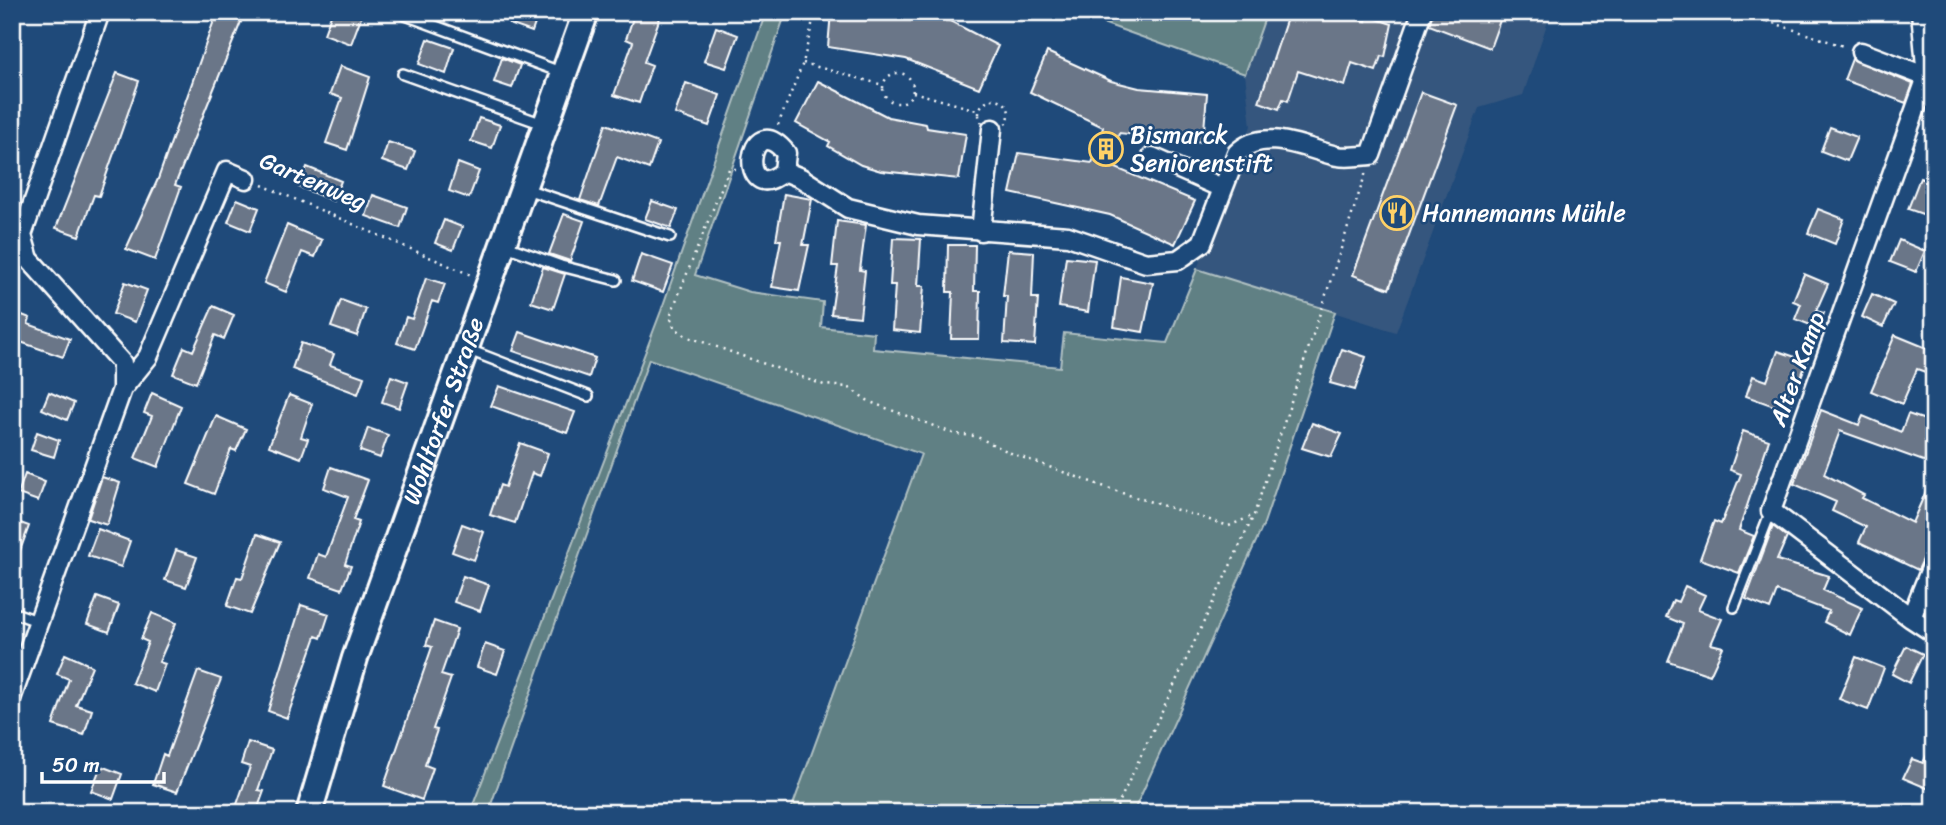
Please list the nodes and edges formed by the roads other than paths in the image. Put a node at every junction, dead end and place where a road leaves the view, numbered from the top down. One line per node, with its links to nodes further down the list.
1 (100, 12): 22 (street)
2 (586, 12): 8 (street, Wohltorfer Straße)
3 (1422, 12): 16 (street)
4 (1921, 12): 9 (street)
5 (400, 13): 8 (lane)
6 (1861, 52): 9 (street)
7 (403, 74): 10 (lane)
8 (563, 74): 10 (street, Wohltorfer Straße)
9 (1931, 78): 24 (street, Alter Kamp)
10 (545, 124): 15 (street, Wohltorfer Straße)
11 (992, 129): 17 (street)
12 (1152, 158): 16 (street)
13 (784, 171): 13 (street); 17 (street)
14 (246, 178): 22 (street, Gartenweg)
15 (522, 187): 18 (lane); 19 (street, Wohltorfer Straße)
16 (1222, 188): 17 (street)
17 (981, 231)
18 (670, 237)
19 (501, 244): 20 (lane); 21 (street, Wohltorfer Straße)
20 (616, 280)
21 (464, 348): 23 (lane); 32 (street, Wohltorfer Straße)
22 (121, 389): 29 (street)
23 (589, 396)
24 (1771, 512): 26 (lane); 28 (street)
25 (1934, 561): 28 (street)
26 (1734, 607)
27 (12, 612): 29 (lane)
28 (1910, 618): 30 (street)
29 (40, 622): 31 (street)
30 (1934, 633)
31 (12, 696)
32 (309, 813)

